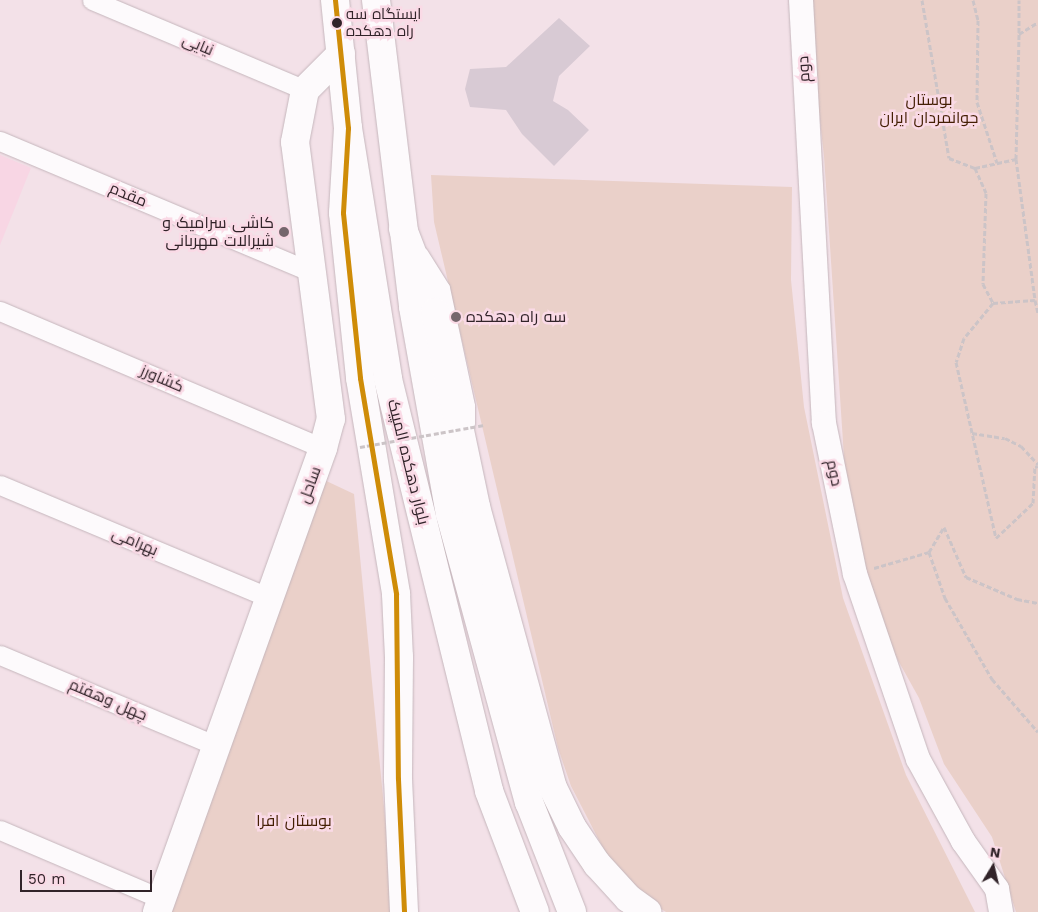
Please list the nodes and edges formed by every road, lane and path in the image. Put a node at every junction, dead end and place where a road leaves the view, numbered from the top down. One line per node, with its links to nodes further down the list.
1 (92, 0): 11 (street, نیایی)
2 (335, 0): 10 (main road, بلوار دهکده المپیک)
3 (376, 0): 17 (main road, بلوار دهکده المپیک)
4 (801, 0): 30 (street, دوم)
5 (922, 0): 16 (path)
6 (973, 0): 15 (path)
7 (1019, 0): 9 (path)
8 (1038, 22): 9 (path)
9 (1019, 34): 14 (path)
10 (340, 54): 11 (main road); 12 (main road, بلوار دهکده المپیک)
11 (305, 90): 18 (main road, ساحل)
12 (348, 128): 38 (main road); 39 (main road, بلوار دهکده المپیک)
13 (0, 141): 18 (street, مقدم)
14 (1016, 160): 15 (path); 19 (path)
15 (997, 163): 16 (path)
16 (975, 168): 20 (path)
17 (404, 231): 40 (main road, بلوار دهکده المپیک); 41 (main road)
18 (310, 271): 26 (main road, ساحل)
19 (1035, 300): 20 (path); 22 (path)
20 (993, 303): 24 (path)
21 (0, 311): 26 (street, کشاورز)
22 (1038, 313)
23 (484, 425): 25 (path, bridge)
24 (972, 432): 27 (path); 27 (path)
25 (360, 447)
26 (323, 448): 31 (main road, ساحل)
27 (1038, 465)
28 (0, 485): 31 (street, بهرامی)
29 (929, 552): 30 (path); 32 (path); 34 (path)
30 (855, 574): 42 (street, دوم)
31 (270, 598): 35 (main road, ساحل)
32 (1038, 603)
33 (0, 655): 35 (street, چهل وهفتم)
34 (1038, 732)
35 (216, 746): 37 (main road, ساحل)
36 (0, 830): 37 (street)
37 (160, 905)
38 (404, 912)
39 (535, 912)
40 (572, 912)
41 (647, 912)
42 (1001, 912)

